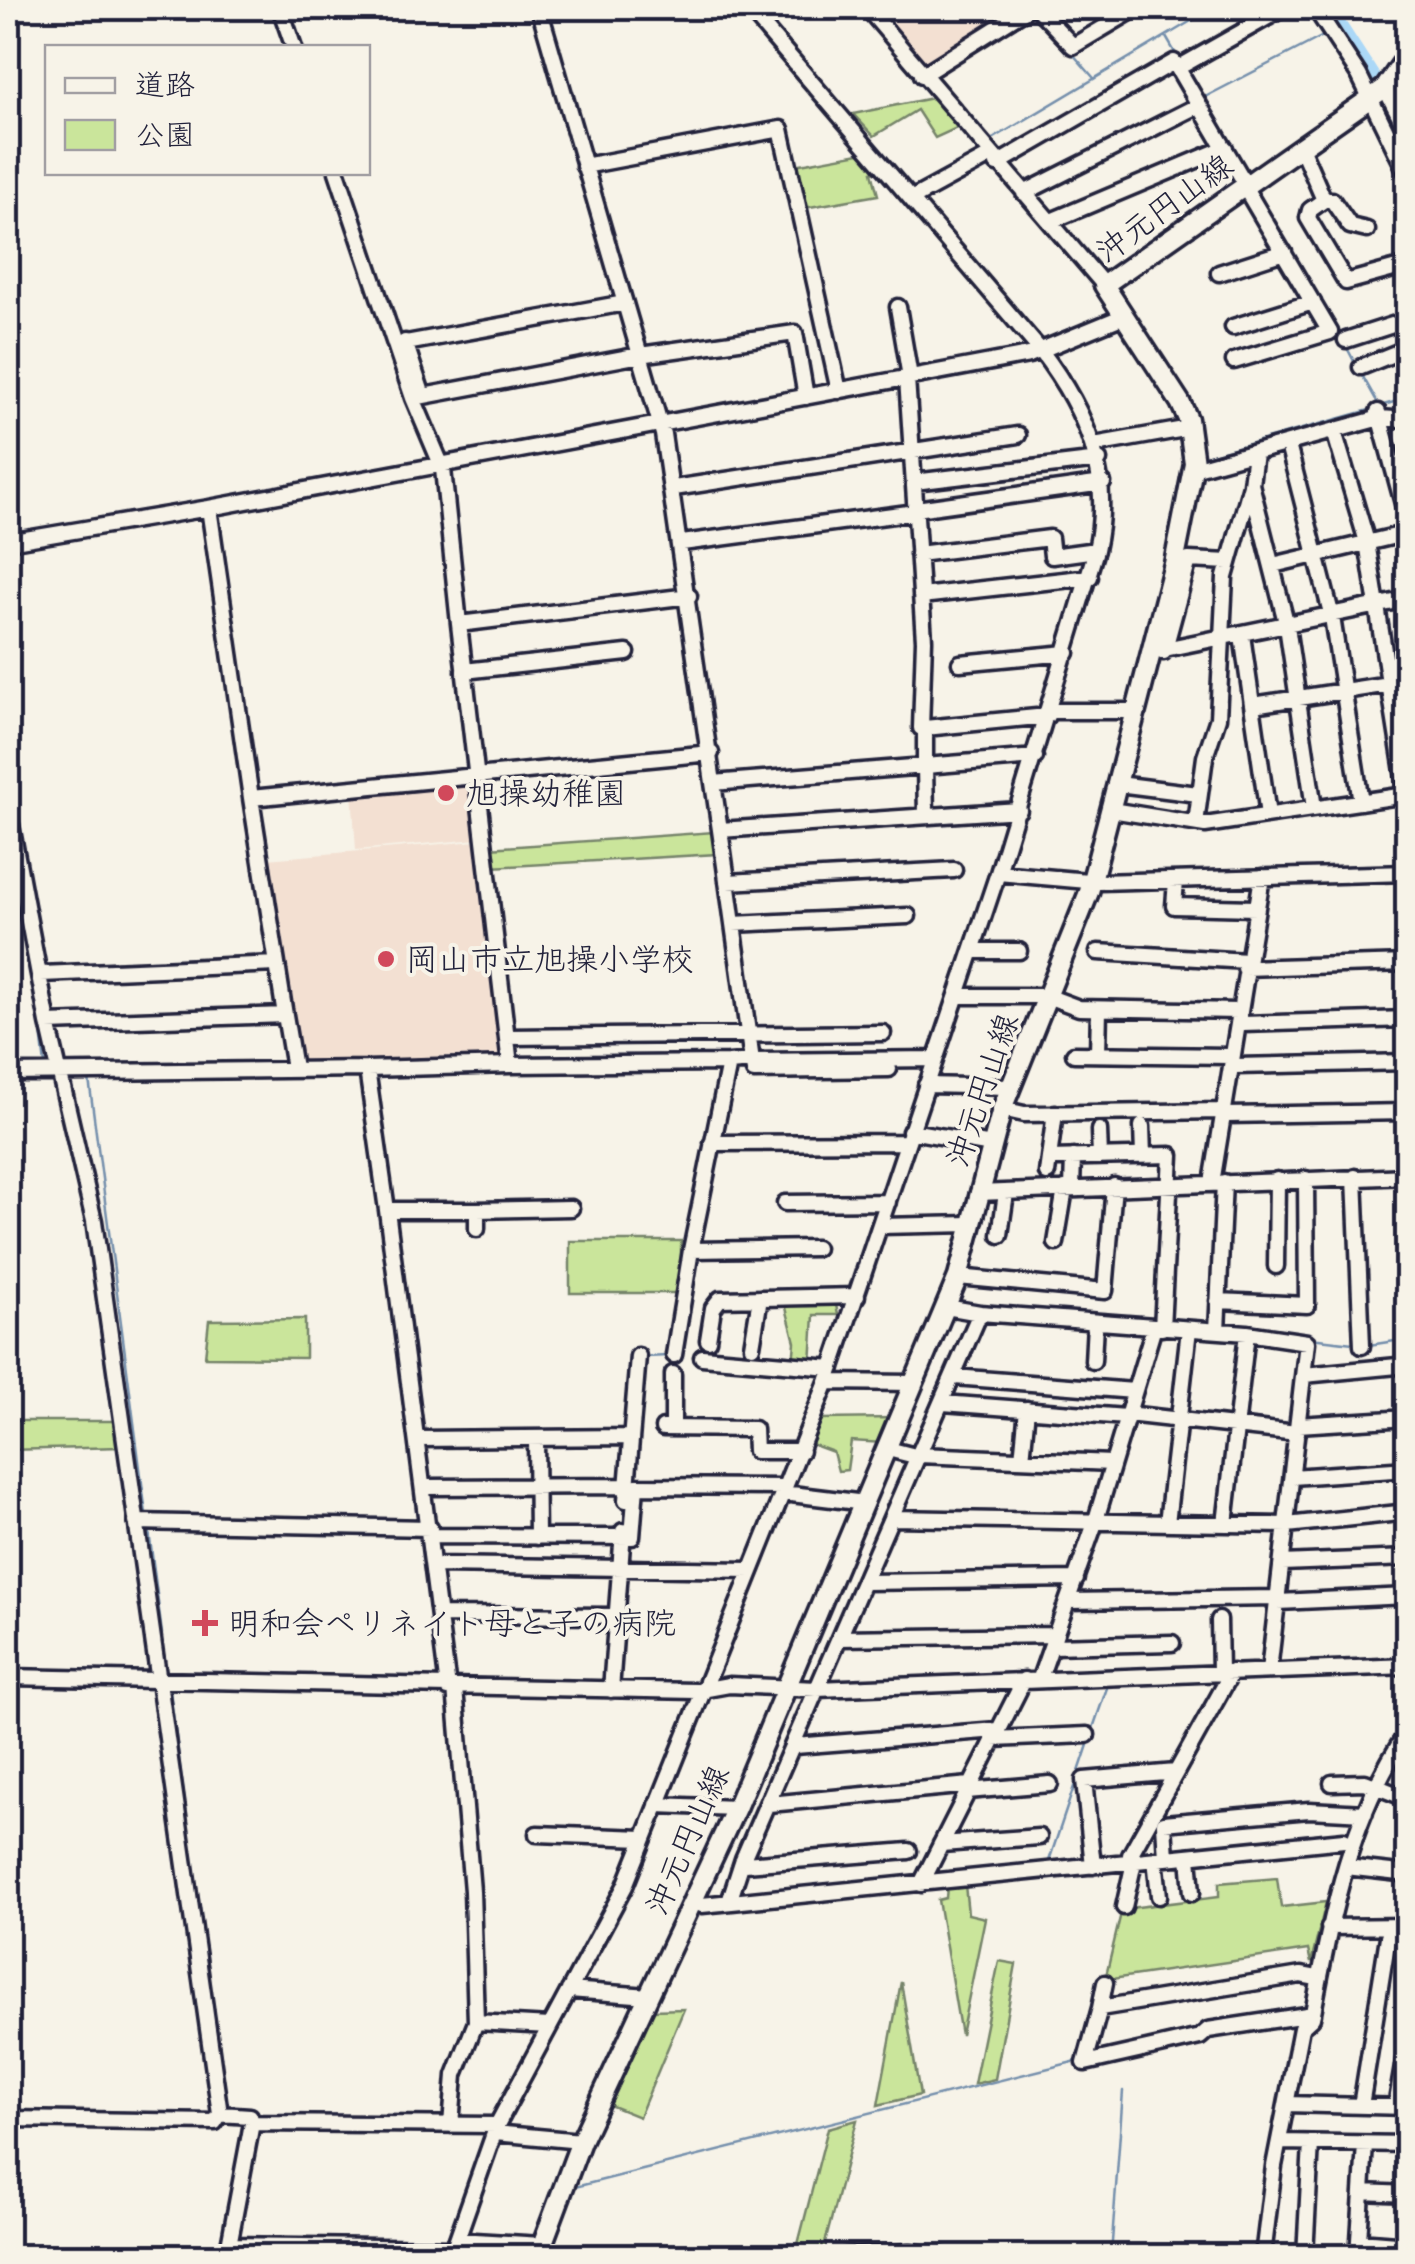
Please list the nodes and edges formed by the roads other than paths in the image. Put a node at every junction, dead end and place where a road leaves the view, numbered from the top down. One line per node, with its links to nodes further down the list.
1 (280, 8): 10 (street)
2 (539, 8): 21 (street)
3 (748, 8): 26 (street)
4 (867, 8): 13 (street)
5 (1037, 8): 6 (street)
6 (1137, 8)
7 (1284, 8): 12 (street)
8 (1315, 8): 14 (street)
9 (1027, 9): 13 (street)
10 (293, 45)
11 (1408, 55): 14 (main road, 沖元円山線)
12 (1185, 64)
13 (922, 75): 20 (street)
14 (1378, 93): 16 (street); 18 (main road, 沖元円山線); 23 (street)
15 (1200, 105): 19 (street); 20 (street); 25 (street)
16 (1404, 116): 17 (street)
17 (1408, 134)
18 (1301, 147): 24 (main road, 沖元円山線); 27 (street)
19 (1225, 148): 24 (street); 28 (street)
20 (998, 160): 25 (street); 26 (street)
21 (588, 165): 34 (street); 48 (street)
22 (338, 175): 41 (street)
23 (1408, 176)
24 (1245, 185): 30 (street); 33 (main road, 沖元円山線)
25 (1027, 191): 28 (street)
26 (916, 196): 43 (street)
27 (1324, 200): 29 (street); 31 (street)
28 (1053, 220): 33 (street)
29 (1367, 230)
30 (1284, 252): 32 (street); 35 (street)
31 (1408, 265)
32 (1219, 272)
33 (1104, 285): 37 (main road, 沖元円山線)
34 (625, 302): 41 (street); 44 (street)
35 (1313, 302): 39 (street); 45 (street)
36 (898, 308): 47 (street)
37 (1124, 316): 43 (street); 54 (main road, 沖元円山線)
38 (1408, 320): 40 (street)
39 (1233, 327)
40 (1346, 340)
41 (400, 344): 49 (street)
42 (1408, 348): 46 (street)
43 (1041, 351): 47 (street); 58 (street)
44 (643, 355): 49 (street); 50 (street); 53 (street)
45 (1234, 360)
46 (1361, 367)
47 (908, 380): 48 (street); 59 (street)
48 (839, 391): 50 (street)
49 (418, 397): 61 (street)
50 (806, 397): 53 (street)
51 (1379, 415): 52 (street); 55 (street); 69 (street)
52 (1408, 420)
53 (660, 425): 61 (street); 66 (street)
54 (1190, 428): 58 (street); 62 (main road, 沖元円山線)
55 (1334, 432): 57 (street); 72 (street)
56 (1018, 435): 59 (street)
57 (1288, 445): 60 (street); 75 (street)
58 (1097, 448): 63 (street); 64 (street)
59 (912, 450): 63 (street); 66 (street)
60 (1254, 453): 62 (street); 65 (street)
61 (442, 469): 68 (street); 85 (street)
62 (1194, 469): 90 (main road, 沖元円山線)
63 (914, 482): 67 (street)
64 (1103, 484): 67 (street); 74 (street)
65 (1251, 484): 77 (street); 78 (street)
66 (674, 488): 73 (street)
67 (916, 510): 73 (street); 76 (street)
68 (209, 512): 71 (street); 108 (street)
69 (1408, 522)
70 (1408, 533): 72 (street)
71 (8, 542)
72 (1366, 542): 75 (street); 83 (street)
73 (682, 543): 80 (street)
74 (1096, 550): 76 (street); 79 (street)
75 (1318, 553): 78 (street); 84 (street)
76 (918, 554): 81 (street)
77 (1229, 562): 88 (street); 90 (street)
78 (1273, 565): 86 (street)
79 (1090, 577): 81 (street); 89 (street)
80 (689, 596): 85 (street); 101 (street)
81 (921, 596): 100 (street)
82 (1408, 599): 83 (street)
83 (1383, 605): 84 (street); 94 (street)
84 (1332, 617): 86 (street); 95 (street)
85 (459, 624): 93 (street)
86 (1286, 626): 87 (street); 96 (street)
87 (1242, 635): 88 (street); 97 (street)
88 (1223, 639): 90 (street); 107 (street)
89 (1067, 652): 92 (street); 99 (street)
90 (1158, 652): 98 (main road, 沖元円山線)
91 (627, 653): 93 (street)
92 (960, 664)
93 (464, 671): 104 (street)
94 (1396, 678): 95 (street); 109 (street)
95 (1344, 690): 96 (street); 110 (street)
96 (1298, 698): 97 (street); 111 (street)
97 (1253, 705): 115 (street)
98 (1136, 712): 99 (street); 106 (main road, 沖元円山線)
99 (1048, 714): 100 (street); 102 (street)
100 (925, 728): 103 (street)
101 (711, 753): 104 (street); 105 (street)
102 (1035, 757): 103 (street); 113 (street)
103 (925, 766): 105 (street); 116 (street)
104 (474, 777): 108 (street); 146 (street)
105 (714, 784): 118 (street)
106 (1122, 784): 107 (street); 114 (main road, 沖元円山線)
107 (1198, 794): 117 (street)
108 (255, 797): 134 (street)
109 (1407, 800): 110 (street)
110 (1361, 802): 111 (street)
111 (1314, 808): 115 (street)
112 (8, 809): 119 (street)
113 (1019, 810): 116 (street); 121 (street)
114 (1116, 811): 117 (street); 126 (main road, 沖元円山線)
115 (1268, 815): 117 (street)
116 (926, 816): 118 (street)
117 (1196, 823)
118 (720, 830): 125 (street)
119 (9, 841): 136 (street)
120 (954, 870): 125 (street)
121 (1000, 873): 126 (street); 131 (street)
122 (1408, 873): 123 (street)
123 (1262, 877): 124 (street); 127 (street)
124 (1176, 881): 126 (street); 127 (street)
125 (727, 882): 129 (street)
126 (1096, 882): 138 (main road, 沖元円山線)
127 (1256, 908): 135 (street)
128 (908, 916): 129 (street)
129 (732, 924): 144 (street)
130 (1019, 951): 131 (street)
131 (974, 952): 137 (street)
132 (1098, 952): 135 (street)
133 (1408, 963): 135 (street)
134 (276, 964): 136 (street); 140 (street)
135 (1248, 966): 141 (street)
136 (41, 974): 143 (street)
137 (959, 997): 138 (street); 153 (street)
138 (1051, 997): 139 (street); 160 (main road, 沖元円山線)
139 (1098, 1009): 141 (street); 147 (street)
140 (284, 1015): 143 (street); 155 (street)
141 (1240, 1018): 142 (street); 150 (street)
142 (1408, 1019)
143 (48, 1022): 158 (street)
144 (745, 1033): 145 (street); 146 (street); 149 (street)
145 (883, 1033)
146 (507, 1037): 154 (street)
147 (1098, 1053): 148 (street); 150 (street)
148 (1074, 1054)
149 (752, 1061): 152 (street); 153 (street)
150 (1233, 1061): 151 (street); 164 (street)
151 (1408, 1062)
152 (729, 1063): 154 (street); 168 (street)
153 (933, 1064): 159 (street)
154 (510, 1065): 156 (street)
155 (294, 1068): 156 (street); 158 (street)
156 (367, 1070): 186 (street)
157 (8, 1073): 158 (street)
158 (59, 1073): 244 (street)
159 (929, 1086): 160 (street); 167 (street)
160 (1010, 1086): 161 (main road, 沖元円山線)
161 (1006, 1110): 163 (street); 169 (main road, 沖元円山線)
162 (1408, 1112): 164 (street)
163 (1055, 1113): 164 (street); 172 (street)
164 (1224, 1113): 177 (street)
165 (1142, 1126): 170 (street)
166 (1100, 1130): 171 (street)
167 (912, 1135): 168 (street); 169 (street); 183 (street)
168 (716, 1143): 194 (street)
169 (992, 1145): 181 (main road, 沖元円山線)
170 (1143, 1156): 171 (street); 176 (street)
171 (1100, 1157): 172 (street)
172 (1073, 1158): 179 (street)
173 (1408, 1176): 174 (street)
174 (1355, 1178): 175 (street); 209 (street)
175 (1306, 1179): 178 (street); 199 (street)
176 (1171, 1180): 177 (street); 180 (street); 203 (street)
177 (1215, 1180): 178 (street); 199 (street)
178 (1278, 1180): 195 (street)
179 (1071, 1186): 180 (street); 182 (street); 192 (street)
180 (1114, 1186): 196 (street)
181 (983, 1193): 182 (street); 188 (main road, 沖元円山線)
182 (1006, 1193): 191 (street)
183 (888, 1202): 184 (street); 189 (street)
184 (784, 1203)
185 (571, 1208): 187 (street)
186 (391, 1210): 187 (street); 229 (street)
187 (477, 1210): 190 (street)
188 (971, 1224): 189 (street); 196 (main road, 沖元円山線)
189 (883, 1226): 197 (street)
190 (477, 1229)
191 (1000, 1235)
192 (1056, 1243)
193 (816, 1248): 194 (street)
194 (695, 1250): 210 (street)
195 (1276, 1266)
196 (962, 1278): 200 (main road, 沖元円山線)
197 (857, 1296): 198 (street); 218 (street)
198 (760, 1298): 207 (street); 208 (street)
199 (1218, 1301): 205 (street)
200 (950, 1308): 201 (street); 219 (main road, 沖元円山線)
201 (978, 1312): 202 (street); 217 (street)
202 (1095, 1323): 203 (street); 213 (street)
203 (1158, 1328): 204 (street); 220 (street)
204 (1189, 1330): 205 (street); 225 (street)
205 (1217, 1331): 206 (street)
206 (1247, 1333): 216 (street); 226 (street)
207 (708, 1340)
208 (752, 1346)
209 (1362, 1346)
210 (674, 1354)
211 (638, 1356): 228 (street)
212 (702, 1356): 218 (street)
213 (1093, 1361)
214 (1408, 1365): 216 (street)
215 (673, 1374): 231 (street)
216 (1304, 1374): 227 (street)
217 (954, 1377): 220 (street); 221 (street)
218 (831, 1379): 219 (street); 231 (street)
219 (914, 1384): 232 (main road, 沖元円山線)
220 (1134, 1391): 223 (street)
221 (942, 1402): 222 (street); 232 (street)
222 (1027, 1409): 223 (street); 233 (street)
223 (1127, 1416): 225 (street); 234 (street)
224 (1408, 1418): 227 (street)
225 (1179, 1420): 226 (street); 246 (street)
226 (1237, 1426): 227 (street); 247 (street)
227 (1297, 1429): 236 (street)
228 (631, 1436): 230 (street); 238 (street)
229 (422, 1438): 230 (street); 239 (street)
230 (536, 1438): 237 (street)
231 (801, 1451): 240 (street)
232 (906, 1453): 233 (street); 241 (main road, 沖元円山線); 243 (street)
233 (1022, 1459): 234 (street)
234 (1112, 1463): 245 (street)
235 (1408, 1468): 236 (street)
236 (1292, 1477): 248 (street)
237 (537, 1486): 238 (street); 239 (street); 250 (street)
238 (627, 1486): 251 (street)
239 (428, 1487): 249 (street)
240 (786, 1492): 241 (street); 251 (street); 256 (street)
241 (865, 1503): 277 (main road, 沖元円山線)
242 (1408, 1512): 248 (street)
243 (892, 1518): 245 (street); 258 (street)
244 (136, 1522): 249 (street); 273 (street)
245 (1095, 1523): 246 (street); 257 (street)
246 (1167, 1523): 247 (street)
247 (1226, 1524): 248 (street)
248 (1287, 1524): 253 (street)
249 (430, 1532): 250 (street); 254 (street)
250 (538, 1537): 251 (street)
251 (625, 1537): 255 (street)
252 (1408, 1558): 253 (street)
253 (1282, 1563): 260 (street)
254 (439, 1565): 255 (street); 262 (street)
255 (623, 1567): 256 (street); 263 (street)
256 (752, 1570): 278 (street)
257 (1076, 1579): 258 (street); 261 (street)
258 (864, 1582): 265 (street)
259 (1408, 1596): 260 (street)
260 (1278, 1600): 261 (street); 269 (street)
261 (1068, 1601): 266 (street)
262 (445, 1615): 263 (street); 275 (street)
263 (616, 1616): 276 (street)
264 (1219, 1620): 270 (street)
265 (840, 1638): 266 (street); 279 (street)
266 (1054, 1640): 267 (street); 271 (street)
267 (1172, 1643)
268 (1408, 1666): 269 (street)
269 (1269, 1667): 270 (street)
270 (1223, 1669): 271 (street); 284 (street)
271 (1042, 1674): 274 (street)
272 (8, 1677): 273 (street)
273 (160, 1680): 275 (street); 327 (street)
274 (1024, 1680): 279 (street); 281 (street)
275 (450, 1684): 276 (street); 321 (street)
276 (612, 1684): 278 (street)
277 (787, 1687): 278 (street); 279 (street); 290 (main road, 沖元円山線)
278 (705, 1689): 291 (street)
279 (817, 1690): 283 (street)
280 (1408, 1730): 286 (street)
281 (994, 1732): 282 (street); 283 (street); 288 (street)
282 (1087, 1735)
283 (795, 1746): 290 (street)
284 (1176, 1772): 301 (street); 302 (street)
285 (1332, 1783): 286 (street)
286 (1371, 1783): 289 (street); 292 (street)
287 (1050, 1784): 288 (street)
288 (966, 1786): 290 (street); 297 (street)
289 (1408, 1799)
290 (754, 1804): 291 (street); 303 (street); 310 (main road, 沖元円山線)
291 (660, 1806): 295 (street)
292 (1361, 1812): 299 (street); 304 (street)
293 (536, 1834): 295 (street)
294 (1039, 1837): 297 (street)
295 (644, 1838): 317 (street)
296 (1344, 1840): 300 (street)
297 (941, 1844): 306 (street)
298 (909, 1851): 303 (street)
299 (1163, 1855): 300 (street); 301 (street); 308 (street)
300 (1189, 1856): 307 (street)
301 (1131, 1859): 302 (street); 311 (street)
302 (1092, 1861): 306 (street)
303 (745, 1864): 309 (street)
304 (1346, 1867): 305 (street); 313 (street)
305 (1408, 1874)
306 (923, 1881): 309 (street)
307 (1192, 1893)
308 (1159, 1896)
309 (731, 1899): 310 (street)
310 (697, 1903): 318 (main road, 沖元円山線)
311 (1124, 1907)
312 (1408, 1926): 313 (street)
313 (1329, 1927): 315 (street)
314 (1388, 1937): 325 (street)
315 (1312, 1977): 319 (street); 320 (street)
316 (1105, 1983): 319 (street)
317 (572, 1991): 318 (street); 322 (street)
318 (649, 1996): 332 (main road, 沖元円山線)
319 (1100, 2008): 320 (street)
320 (1313, 2014): 324 (street)
321 (476, 2022): 322 (street); 330 (street)
322 (550, 2026): 331 (street)
323 (1408, 2037): 326 (street)
324 (1289, 2105): 325 (street); 333 (street)
325 (1361, 2106): 326 (street)
326 (1402, 2107)
327 (220, 2114): 328 (street); 329 (street)
328 (8, 2120)
329 (252, 2122): 330 (street); 342 (street)
330 (451, 2125): 331 (street)
331 (497, 2132): 332 (street); 339 (street)
332 (581, 2141): 343 (main road, 沖元円山線)
333 (1283, 2142): 334 (street); 346 (street)
334 (1311, 2143): 335 (street); 347 (street)
335 (1365, 2144): 336 (street); 337 (street)
336 (1408, 2144)
337 (1362, 2192): 338 (street); 341 (street)
338 (1408, 2194)
339 (457, 2245): 342 (street); 343 (street)
340 (1408, 2245): 341 (street)
341 (1359, 2249)
342 (228, 2251)
343 (547, 2253)
344 (846, 2256): 345 (street)
345 (942, 2256)
346 (1262, 2256)
347 (1305, 2256)

